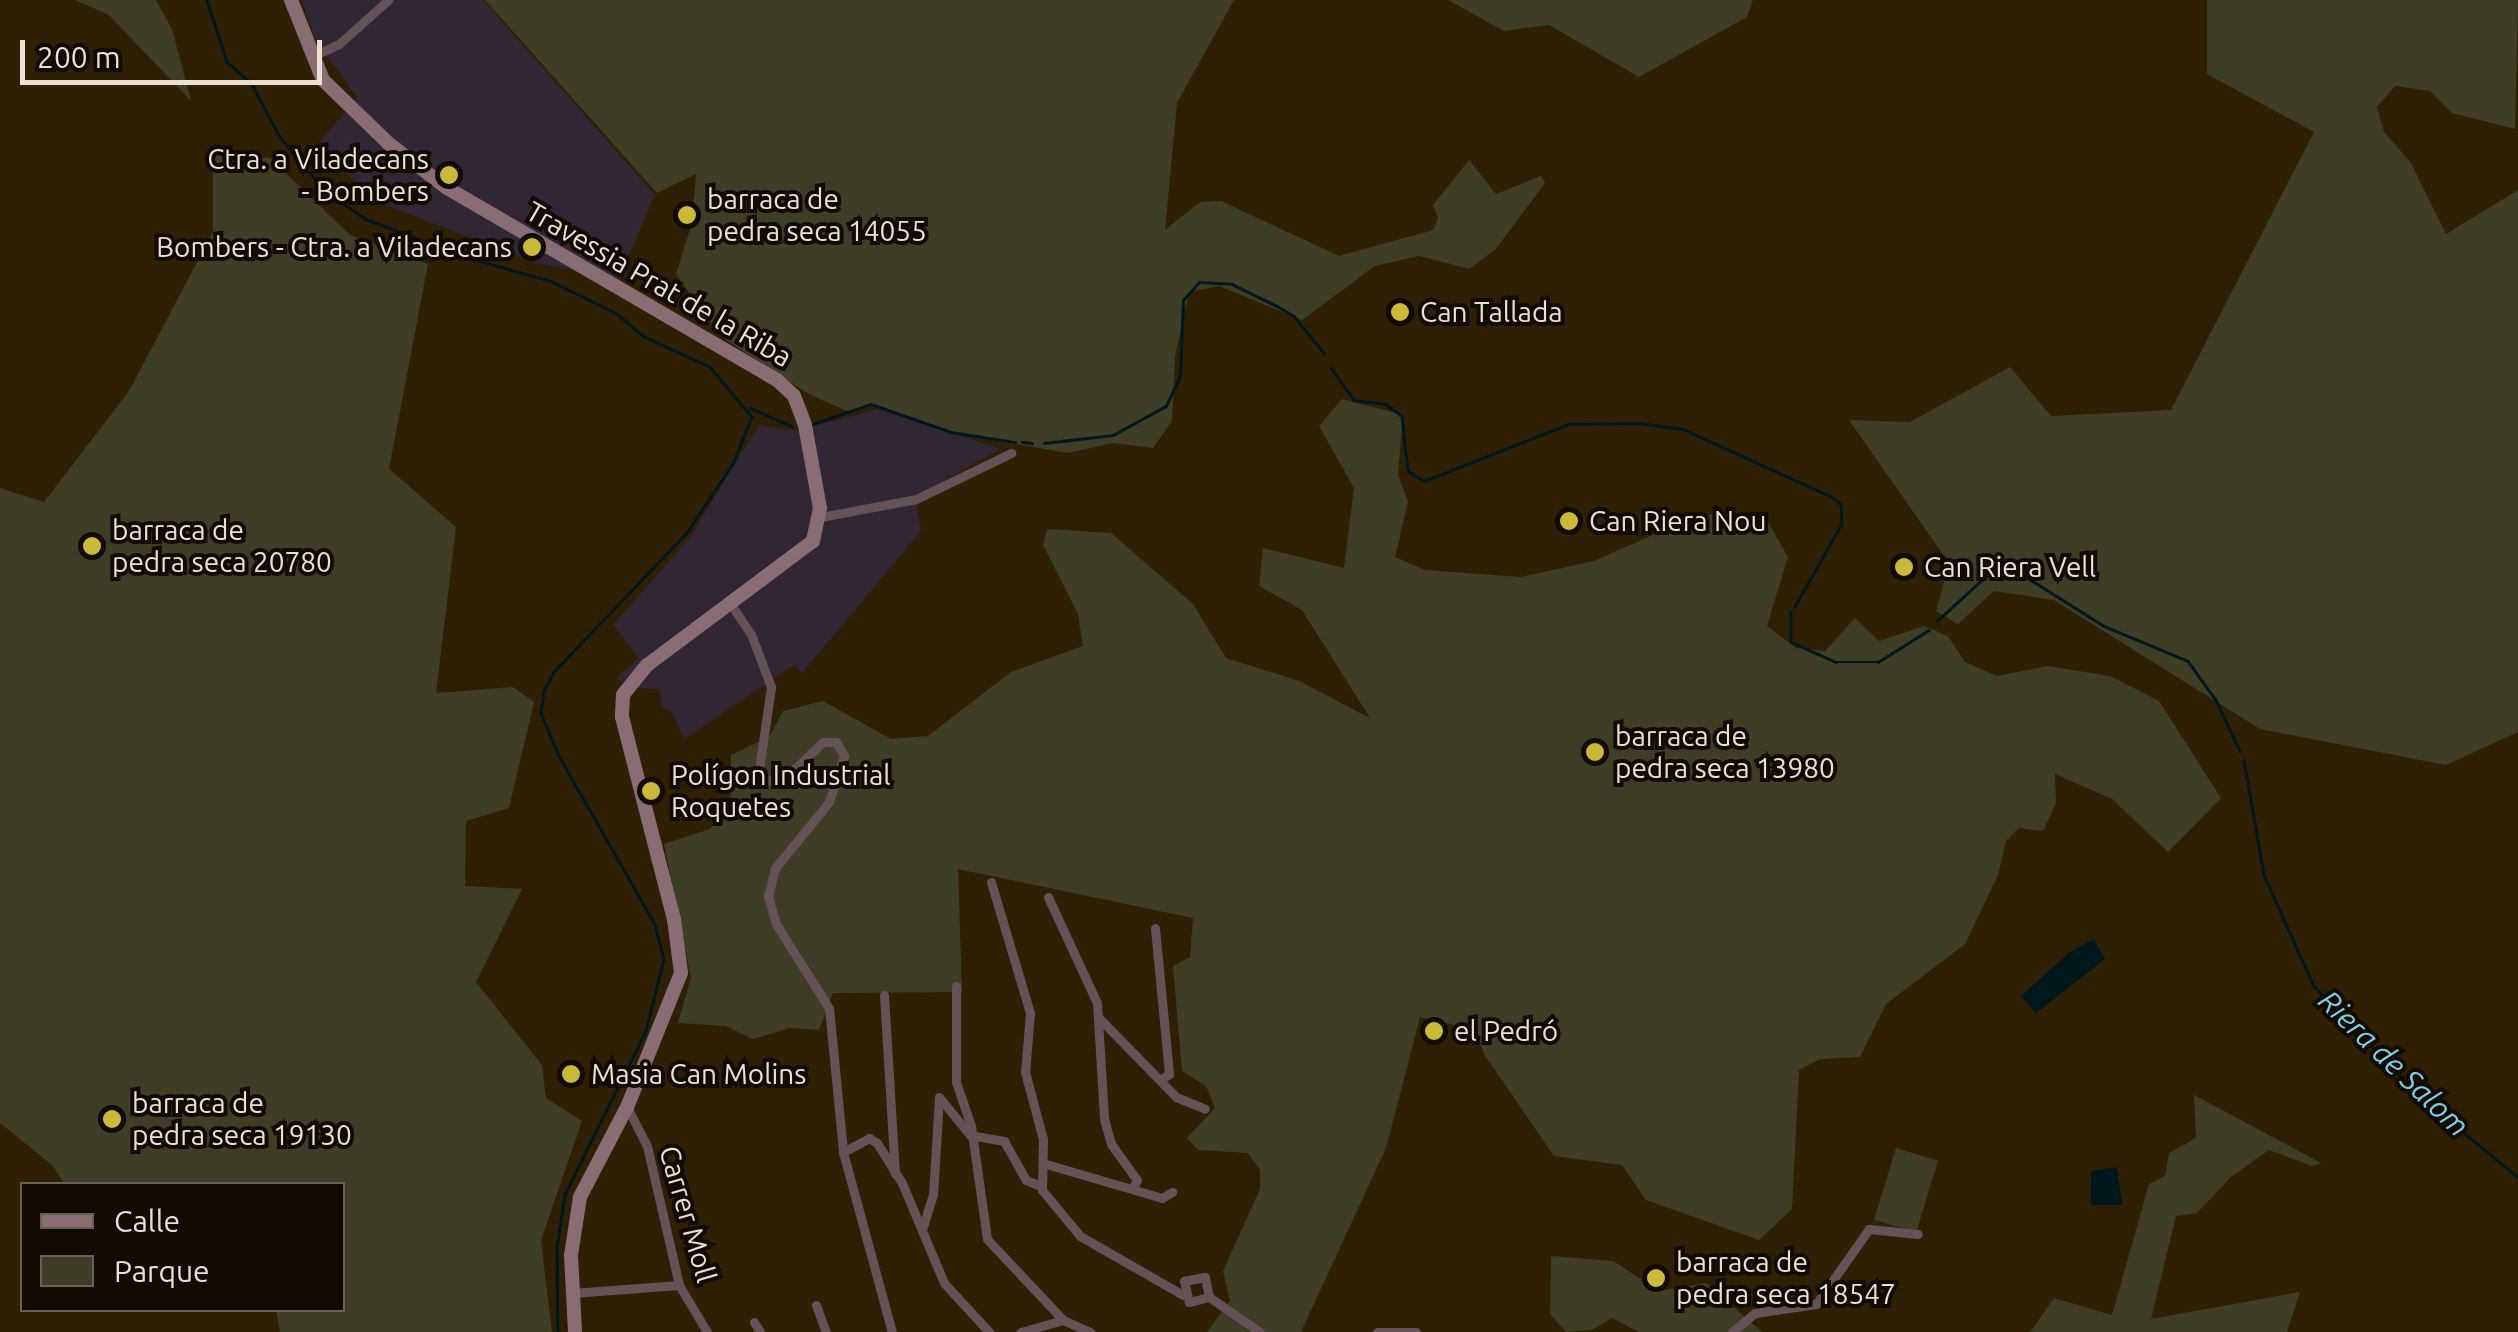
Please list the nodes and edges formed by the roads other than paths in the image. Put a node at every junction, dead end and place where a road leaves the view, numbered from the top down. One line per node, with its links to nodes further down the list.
1 (291, 0): 3 (street, Travessia Prat de la Riba)
2 (388, 0): 3 (street)
3 (311, 57): 5 (street, Travessia Prat de la Riba)
4 (1011, 453): 5 (street)
5 (821, 516): 6 (street)
6 (730, 602): 14 (street); 17 (street)
7 (990, 882): 18 (street)
8 (1048, 897): 12 (street)
9 (1155, 928): 13 (street)
10 (956, 986): 16 (street)
11 (884, 995): 19 (street)
12 (1099, 1018): 13 (street); 21 (street)
13 (1160, 1080): 15 (street)
14 (627, 1107): 25 (street, Carrer Moll); 26 (street)
15 (1206, 1109)
16 (970, 1134): 20 (street); 23 (street); 30 (street)
17 (843, 1152): 19 (street); 36 (street)
18 (1046, 1164): 20 (street); 21 (street)
19 (895, 1174): 23 (street)
20 (1040, 1186): 27 (street)
21 (1132, 1189): 22 (street)
22 (1172, 1192)
23 (922, 1230): 37 (street)
24 (1918, 1234): 43 (street)
25 (679, 1284): 26 (street); 33 (street, Carrer Moll)
26 (572, 1293): 32 (street)
27 (1183, 1295): 28 (street); 28 (street)
28 (1209, 1297): 40 (street)
29 (816, 1304): 35 (street)
30 (1063, 1320): 38 (street); 39 (street)
31 (754, 1322): 34 (street)
32 (574, 1332)
33 (707, 1332)
34 (760, 1332)
35 (826, 1332)
36 (892, 1332)
37 (989, 1332)
38 (1021, 1332)
39 (1090, 1332)
40 (1260, 1332)
41 (1376, 1332): 42 (street)
42 (1416, 1332)
43 (1732, 1332)

